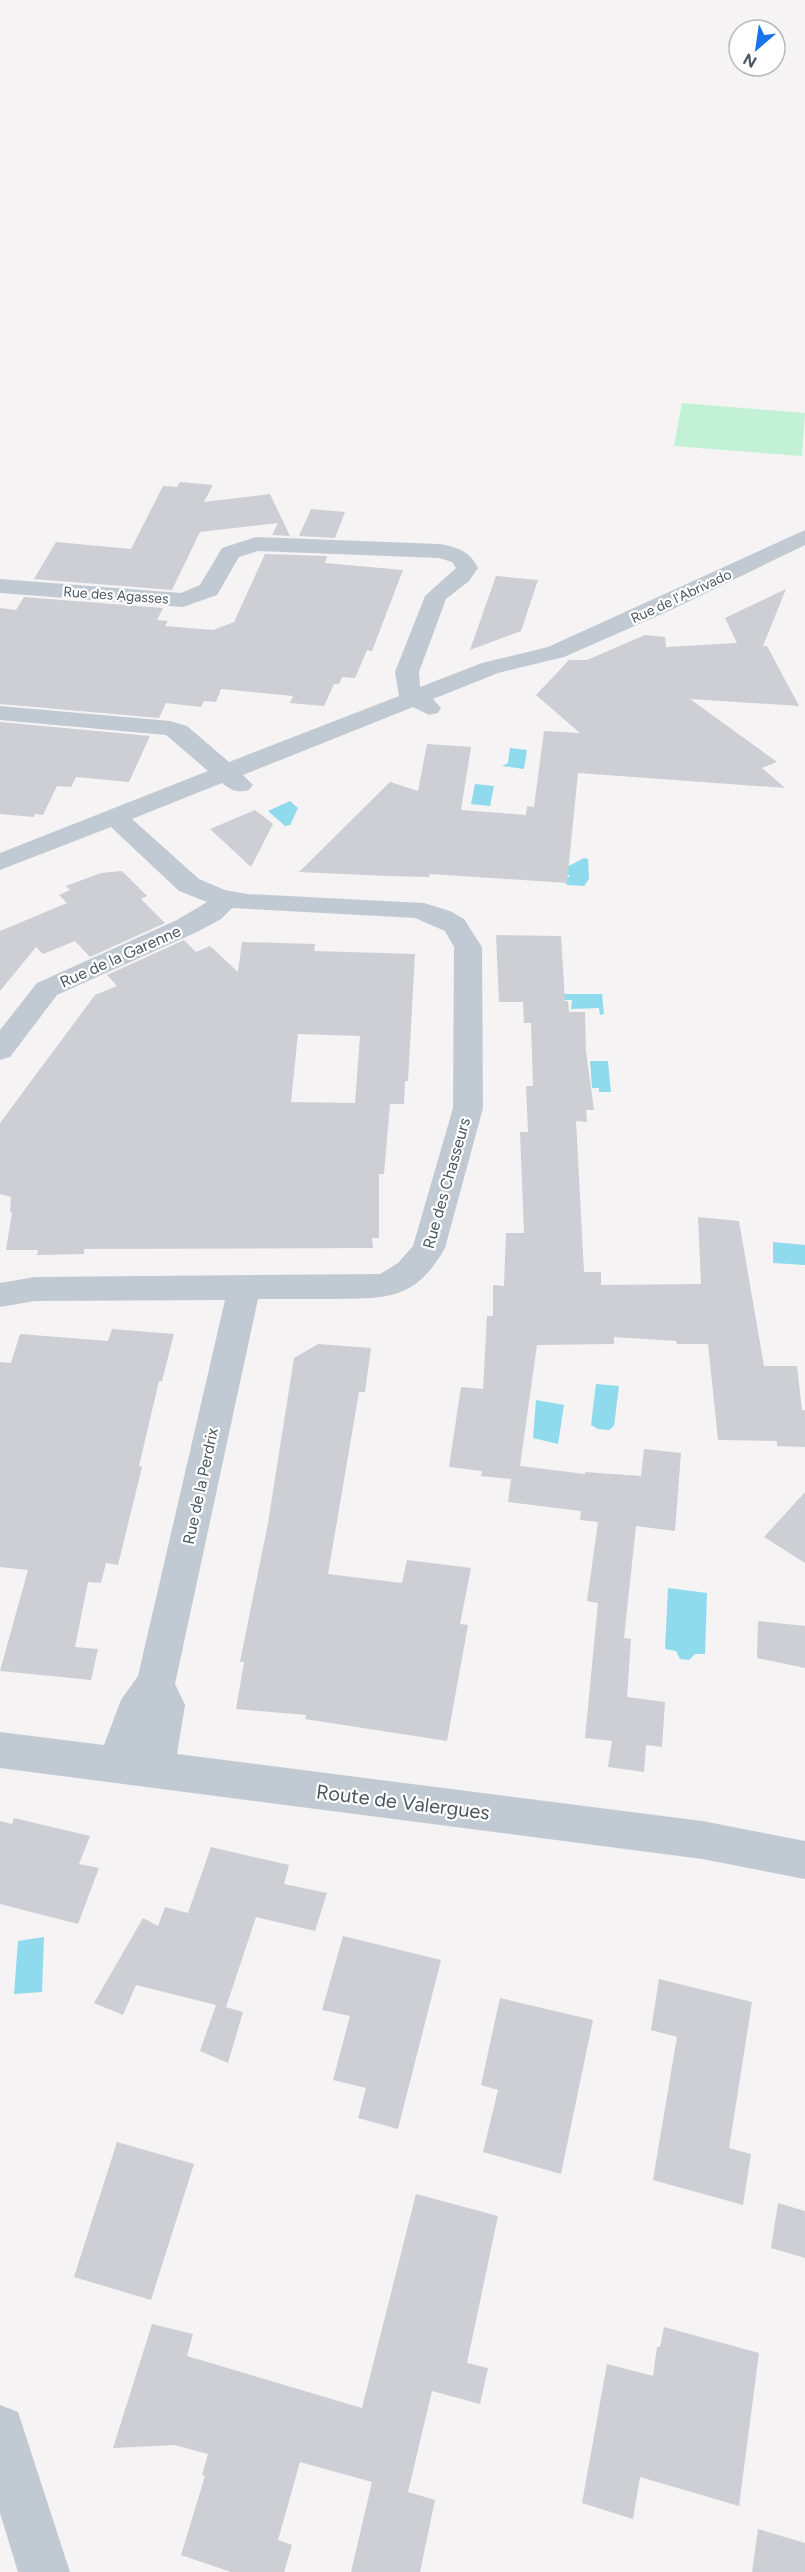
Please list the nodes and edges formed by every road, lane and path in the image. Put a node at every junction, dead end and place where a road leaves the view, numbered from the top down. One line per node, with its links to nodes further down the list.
1 (805, 537): 3 (street, Rue de l'Abrivado)
2 (0, 586): 3 (street, Rue des Agasses)
3 (423, 703): 5 (street, Rue de l'Abrivado)
4 (0, 713): 5 (street)
5 (233, 779): 6 (street, Rue de l'Abrivado)
6 (122, 823): 7 (street, Rue de l'Abrivado); 8 (street, Rue des Chasseurs)
7 (3, 868)
8 (225, 899): 9 (street, Rue de la Garenne); 10 (street, Rue des Chasseurs)
9 (0, 1050)
10 (244, 1288): 11 (street, Rue des Chasseurs); 13 (street, Rue de la Perdrix)
11 (0, 1295)
12 (0, 1750): 13 (street, Route de Valergues)
13 (137, 1768): 14 (street, Route de Valergues)
14 (805, 1860)
15 (0, 2430): 16 (street)
16 (44, 2572)

